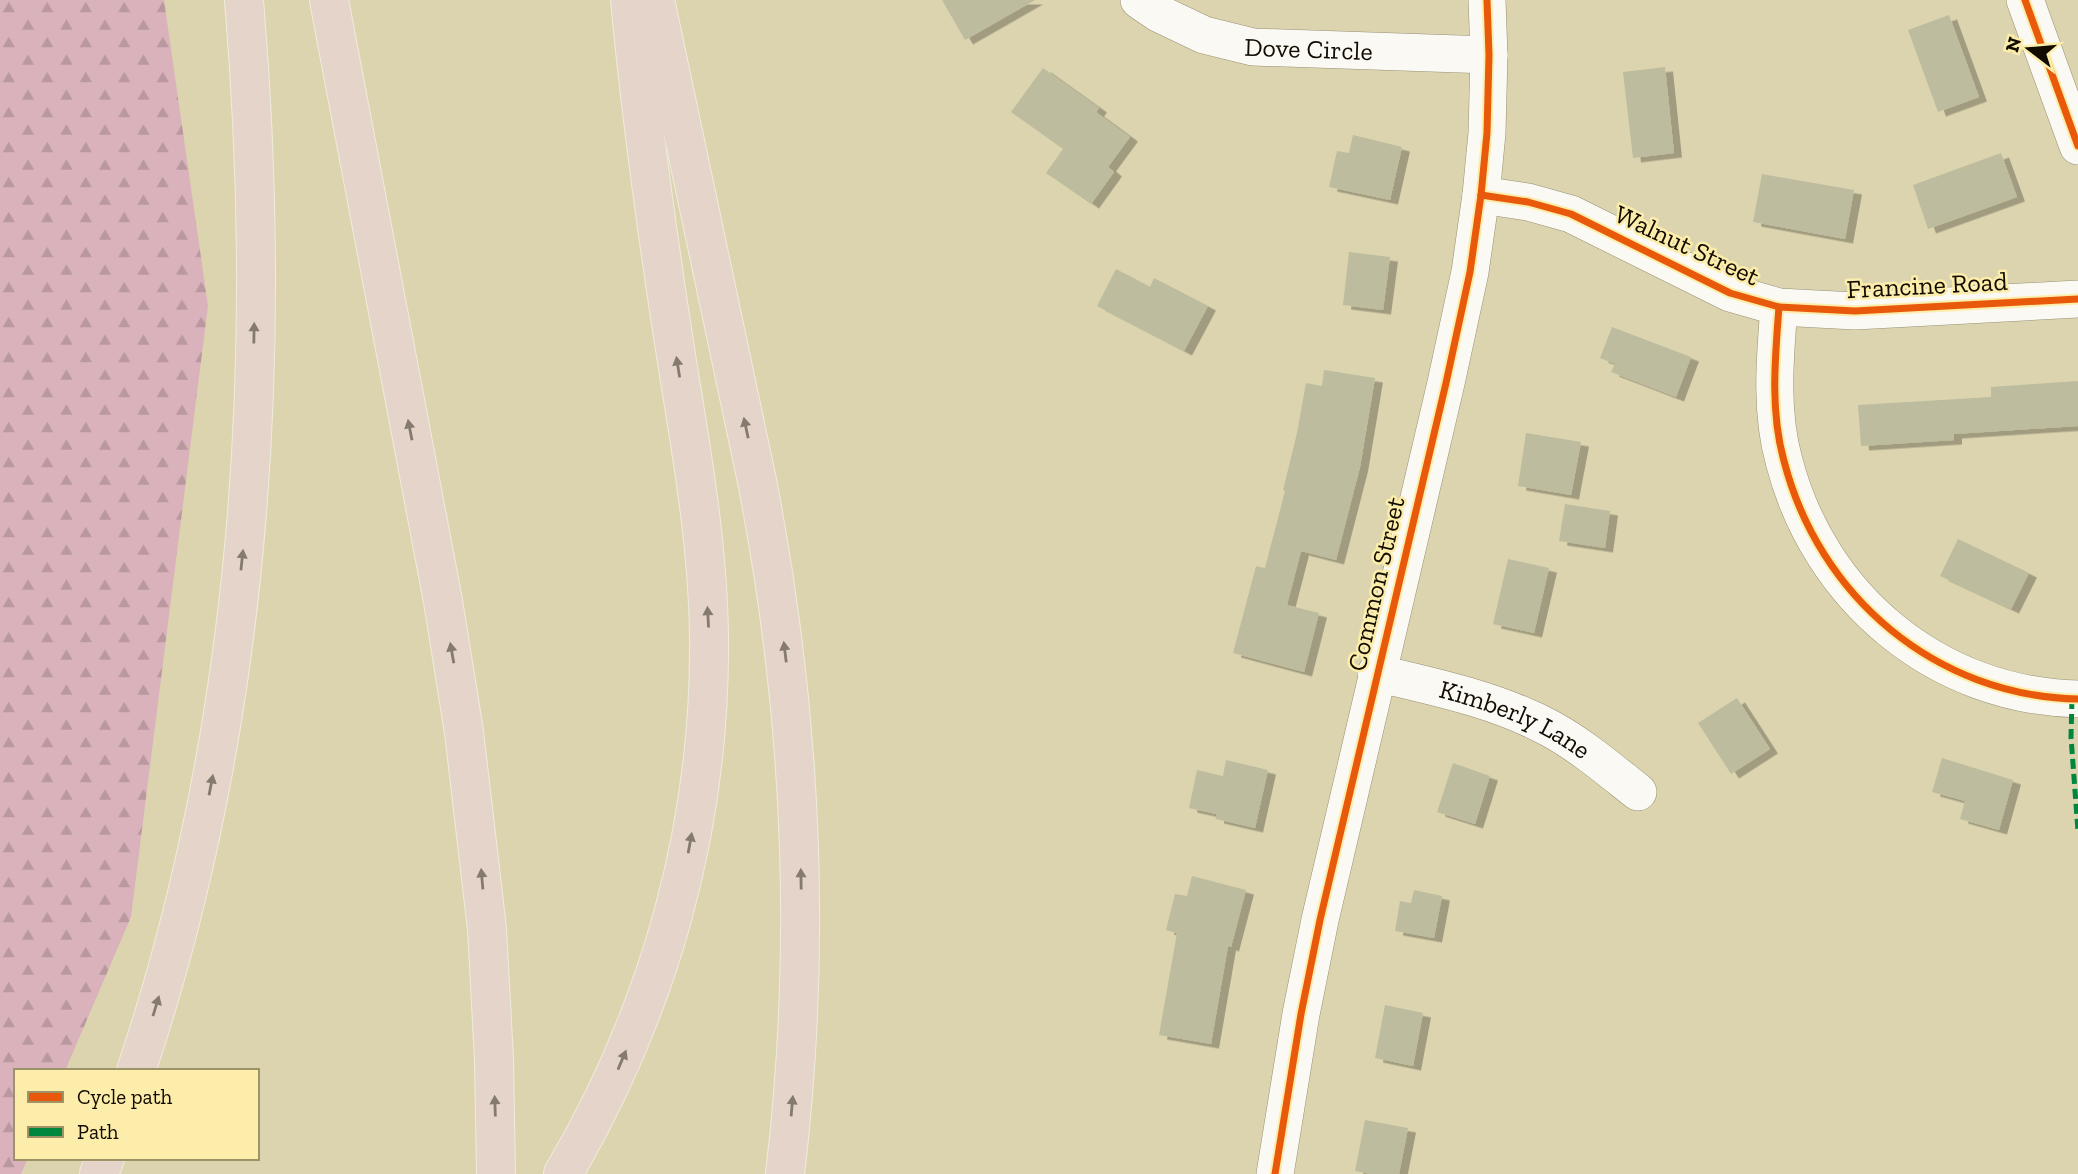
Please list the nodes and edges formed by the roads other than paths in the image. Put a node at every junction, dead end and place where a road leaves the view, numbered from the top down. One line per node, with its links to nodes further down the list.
1 (244, 0): 16 (highway, one-way to 1)
2 (328, 0): 17 (highway, one-way to 2)
3 (630, 0): 18 (highway, one-way to 3)
4 (655, 0): 19 (highway, one-way to 4)
5 (1139, 0): 8 (street, Dove Circle)
6 (1487, 0): 8 (street, Common Street)
7 (2025, 0): 9 (street)
8 (1489, 55): 10 (street, Common Street)
9 (2078, 146)
10 (1482, 195): 12 (street, Walnut Street); 13 (street, Common Street)
11 (2078, 299): 12 (street, Francine Road)
12 (1779, 307): 14 (street, Walnut Street)
13 (1376, 673): 15 (street, Kimberly Lane); 20 (street, Common Street)
14 (2078, 699)
15 (1638, 792)
16 (137, 1069)
17 (496, 1174)
18 (563, 1174)
19 (785, 1174)
20 (1275, 1174)

